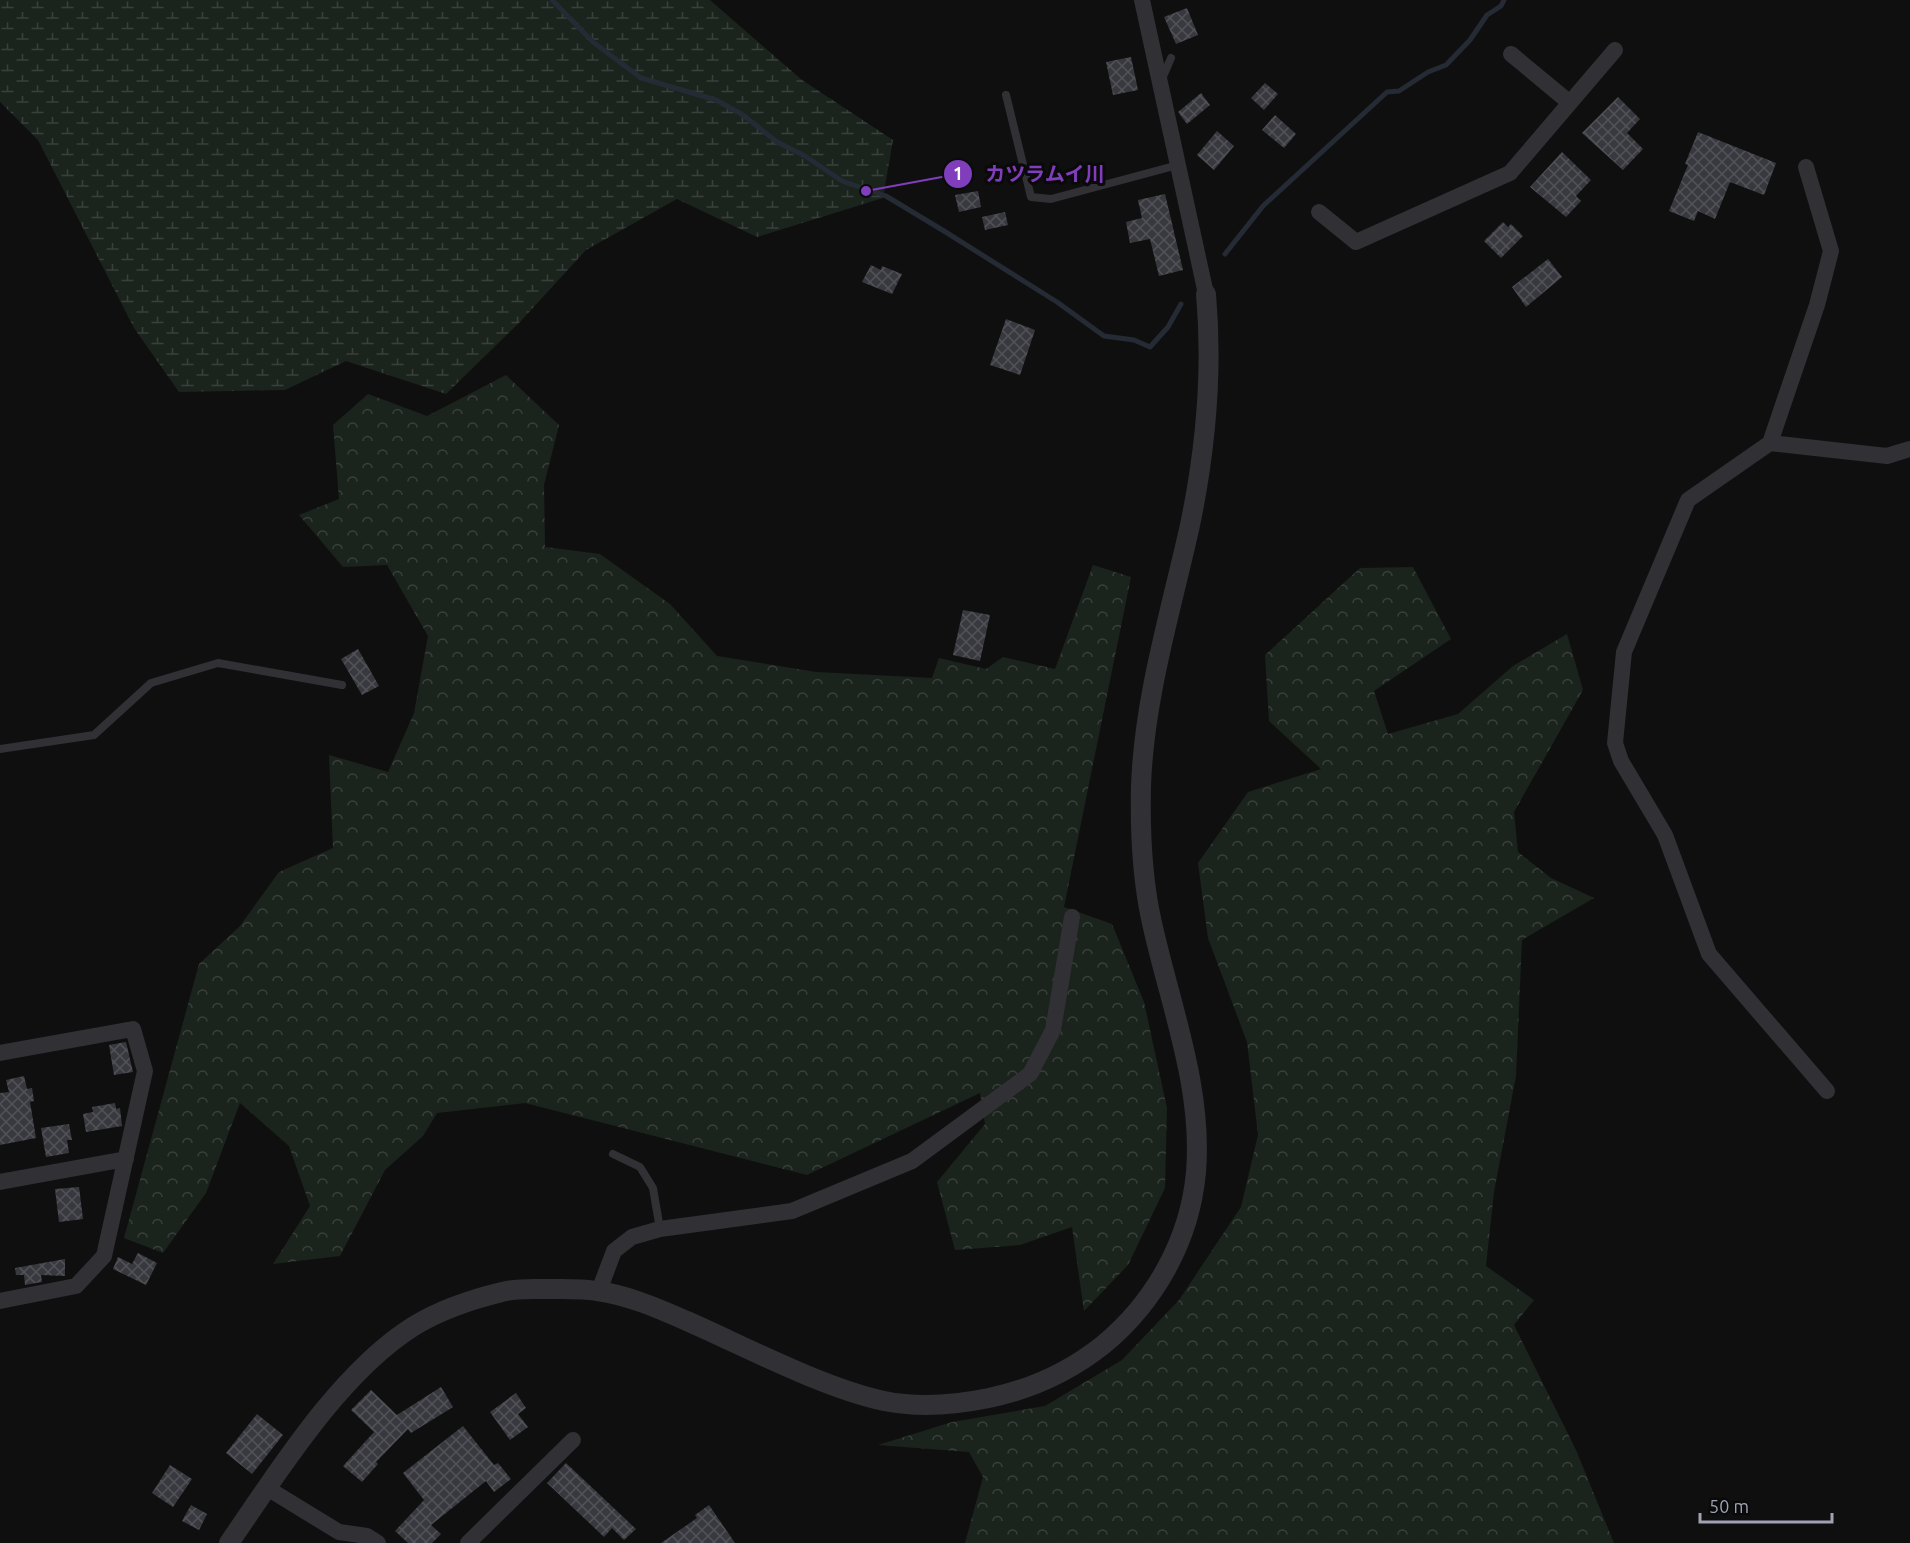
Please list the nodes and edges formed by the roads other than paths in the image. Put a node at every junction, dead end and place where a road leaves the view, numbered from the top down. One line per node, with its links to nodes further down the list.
1 (1142, 0): 5 (street)
2 (1615, 50): 7 (street)
3 (1511, 54): 7 (street)
4 (1171, 58): 5 (lane)
5 (1160, 82): 8 (street)
6 (1006, 95): 8 (lane)
7 (1570, 103): 10 (street)
8 (1179, 165): 11 (street)
9 (1806, 166): 12 (street)
10 (1319, 212)
11 (1206, 294): 23 (street)
12 (1770, 443): 13 (street); 18 (street)
13 (1910, 449)
14 (342, 685): 15 (lane)
15 (0, 749)
16 (1071, 917): 22 (street)
17 (0, 1053): 20 (street)
18 (1827, 1091)
19 (613, 1154): 22 (lane)
20 (126, 1159): 21 (street); 24 (street)
21 (0, 1182)
22 (660, 1229): 23 (street)
23 (599, 1291): 26 (street)
24 (0, 1300)
25 (573, 1440): 29 (street)
26 (267, 1488): 27 (street); 28 (street)
27 (229, 1543)
28 (378, 1543)
29 (468, 1543)

